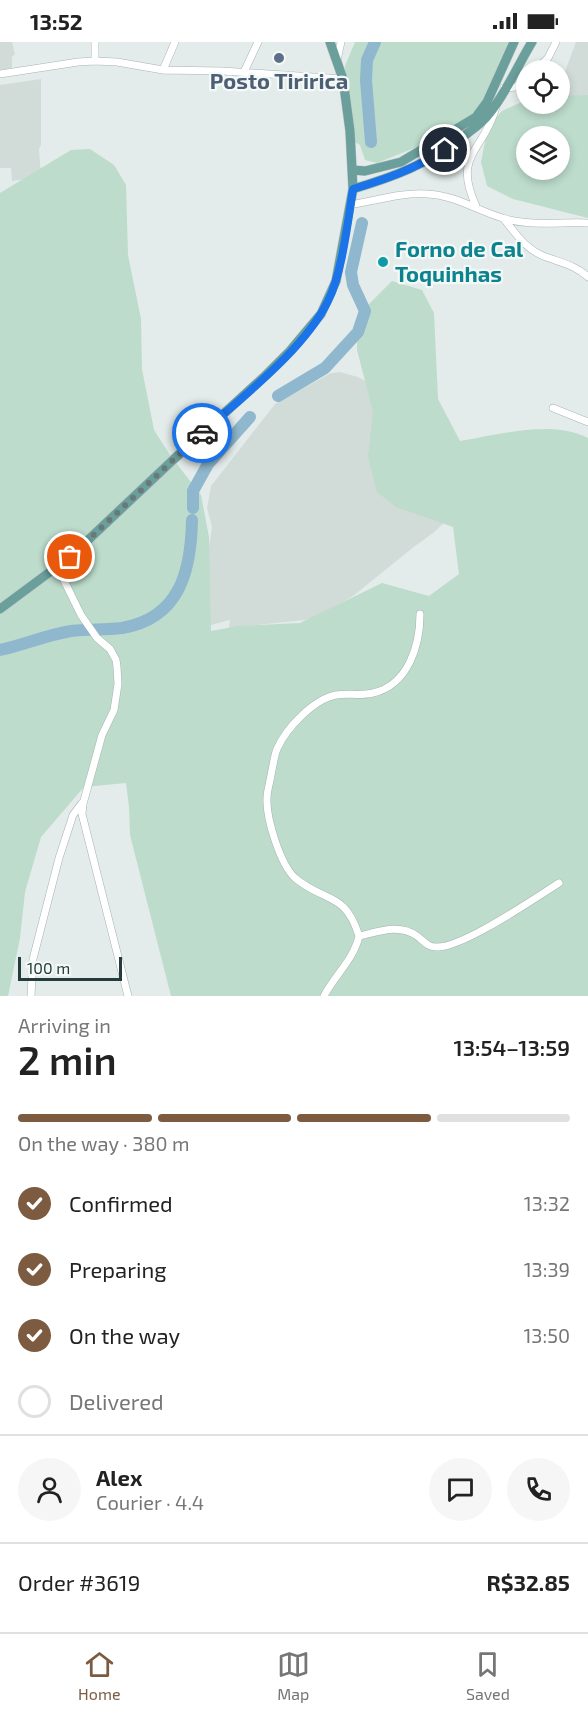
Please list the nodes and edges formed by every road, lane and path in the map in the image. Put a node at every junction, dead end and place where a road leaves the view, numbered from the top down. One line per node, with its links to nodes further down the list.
1 (94, 42): 10 (street)
2 (175, 42): 12 (street)
3 (258, 42): 13 (street)
4 (330, 42): 11 (main road)
5 (341, 42): 11 (street)
6 (514, 42): 19 (main road)
7 (532, 42): 17 (main road)
8 (556, 42): 9 (street)
9 (546, 60)
10 (95, 61): 12 (street); 14 (street)
11 (336, 63): 15 (main road)
12 (163, 70): 13 (street)
13 (244, 72): 15 (street)
14 (0, 74)
15 (342, 80): 19 (main road)
16 (516, 87): 17 (street)
17 (504, 88): 18 (main road)
18 (496, 104): 20 (main road); 22 (street)
19 (353, 170): 20 (main road)
20 (353, 189): 21 (main road)
21 (350, 206): 22 (street); 28 (main road)
22 (476, 207): 23 (street)
23 (504, 219): 24 (street); 25 (street)
24 (588, 223)
25 (588, 277)
26 (553, 408): 27 (street)
27 (588, 422)
28 (57, 566): 29 (main road); 31 (street)
29 (0, 609)
30 (420, 614): 33 (street)
31 (85, 798): 34 (street); 35 (street)
32 (559, 883): 33 (street)
33 (359, 936): 36 (street)
34 (32, 996)
35 (128, 996)
36 (324, 996)

